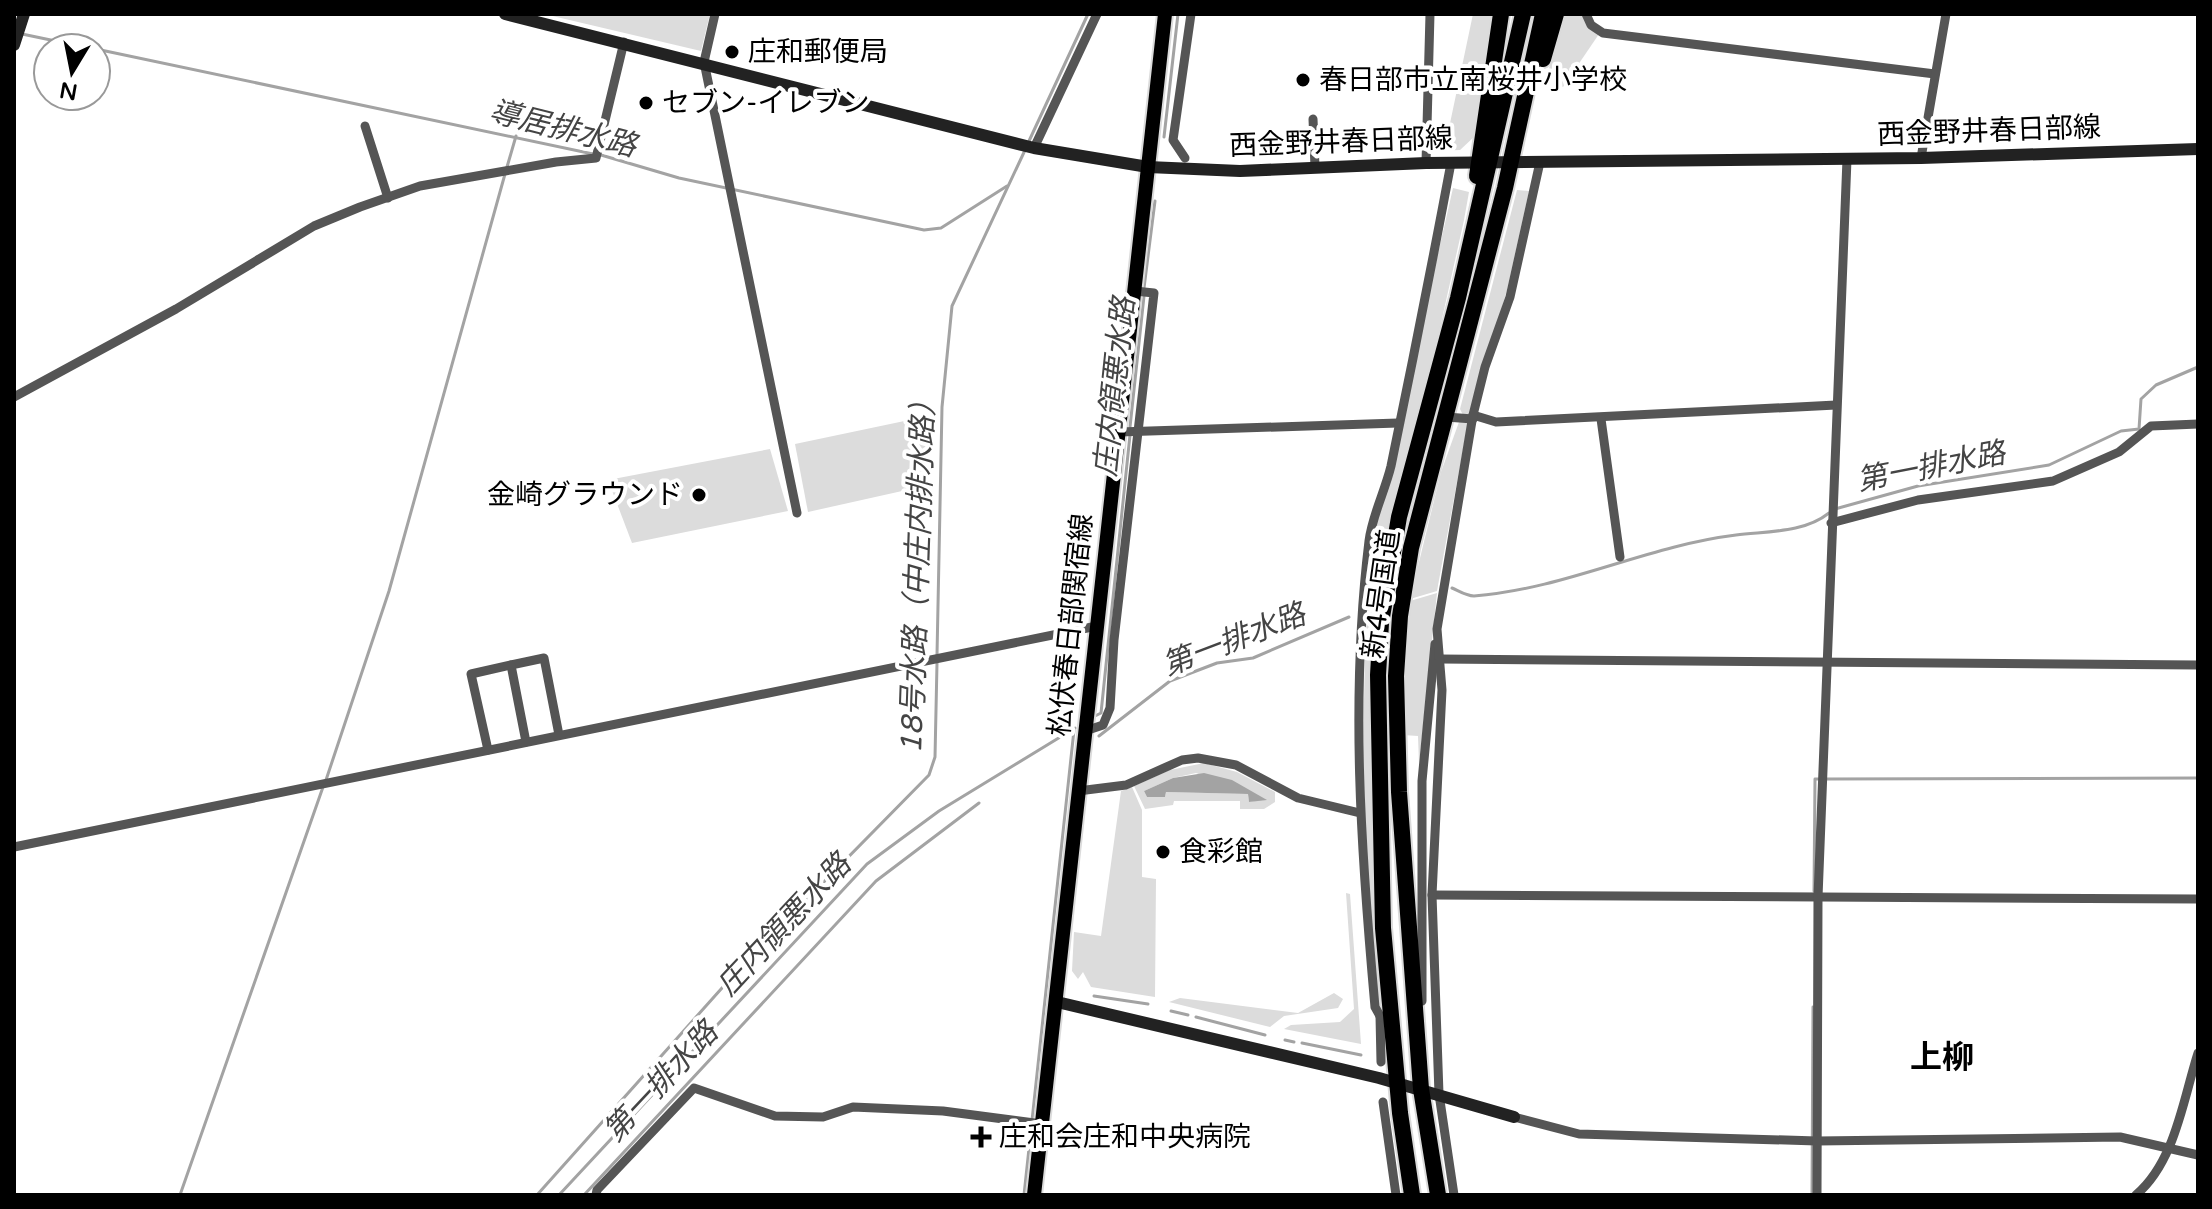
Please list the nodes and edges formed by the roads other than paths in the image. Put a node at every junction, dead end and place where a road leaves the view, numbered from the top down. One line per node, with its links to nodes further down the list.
1 (505, 14): 14 (main road, 西金野井春日部線)
2 (715, 14): 16 (street)
3 (1097, 14): 20 (street)
4 (1165, 14): 30 (main road, 松伏春日部関宿線)
5 (1191, 14): 22 (street)
6 (1430, 14): 26 (street)
7 (1501, 14): 28 (highway)
8 (1523, 14): 28 (highway)
9 (1543, 14): 29 (highway, 新4号国道)
10 (1556, 14): 29 (highway)
11 (1586, 14): 17 (street)
12 (1946, 14): 17 (street)
13 (20, 20): 15 (main road)
14 (624, 42): 16 (main road, 西金野井春日部線); 32 (street)
15 (14, 45)
16 (704, 62): 20 (main road, 西金野井春日部線); 41 (street)
17 (1935, 74): 23 (street)
18 (1313, 119): 31 (street)
19 (365, 126): 32 (street)
20 (1034, 148): 30 (main road, 西金野井春日部線)
21 (2198, 149): 23 (main road, 西金野井春日部線)
22 (1185, 158)
23 (1921, 158): 24 (main road, 西金野井春日部線)
24 (1847, 159): 25 (main road, 西金野井春日部線); 34 (street)
25 (1540, 162): 29 (main road, 西金野井春日部線); 36 (street)
26 (1426, 163): 27 (main road, 西金野井春日部線); 31 (main road, 西金野井春日部線)
27 (1451, 163): 28 (main road, 西金野井春日部線); 38 (street)
28 (1485, 163): 29 (main road, 西金野井春日部線); 61 (highway, 新4号国道)
29 (1511, 163): 35 (highway, 新4号国道)
30 (1148, 167): 31 (main road, 西金野井春日部線); 40 (main road, 松伏春日部関宿線)
31 (1315, 167)
32 (388, 198): 33 (street)
33 (14, 397)
34 (1836, 405): 37 (street); 42 (street)
35 (1446, 417): 36 (street); 62 (highway, 新4号国道)
36 (1473, 417): 37 (street); 45 (street)
37 (1601, 419): 43 (street)
38 (1398, 423): 40 (street); 55 (street)
39 (2198, 424): 42 (street)
40 (1129, 433): 44 (main road, 松伏春日部関宿線); 50 (street)
41 (797, 513)
42 (1831, 523): 48 (street)
43 (1620, 557)
44 (1097, 626): 50 (main road, 松伏春日部関宿線); 51 (street)
45 (1437, 629): 46 (street); 62 (street)
46 (1440, 659): 48 (street); 57 (street)
47 (511, 665): 51 (street); 52 (street); 53 (street)
48 (1826, 665): 49 (street); 58 (street)
49 (2198, 665)
50 (1085, 731): 54 (main road, 松伏春日部関宿線)
51 (559, 735): 52 (street)
52 (526, 742): 53 (street)
53 (488, 750): 56 (street)
54 (1078, 791): 55 (street); 60 (main road, 松伏春日部関宿線)
55 (1360, 813): 61 (street)
56 (14, 847)
57 (1432, 895): 58 (street); 67 (street)
58 (1818, 897): 59 (street); 71 (street)
59 (2198, 899)
60 (1057, 1002): 65 (main road); 70 (main road, 松伏春日部関宿線)
61 (1385, 1019): 64 (street); 65 (highway, 新4号国道)
62 (1418, 1039): 66 (highway, 新4号国道)
63 (2198, 1053): 72 (street)
64 (1381, 1062)
65 (1396, 1082): 66 (main road); 78 (highway, 新4号国道)
66 (1421, 1089): 67 (main road); 74 (highway, 新4号国道)
67 (1439, 1094): 69 (main road); 74 (street)
68 (1383, 1102): 77 (street)
69 (1514, 1117): 71 (street)
70 (1042, 1124): 75 (street); 76 (main road, 松伏春日部関宿線)
71 (1817, 1141): 72 (street); 81 (street)
72 (2168, 1148): 73 (street); 82 (street)
73 (2198, 1155)
74 (1439, 1159): 79 (highway, 新4号国道); 80 (street)
75 (596, 1195)
76 (1034, 1195)
77 (1396, 1195)
78 (1412, 1195)
79 (1438, 1195)
80 (1454, 1195)
81 (1817, 1195)
82 (2136, 1195)

